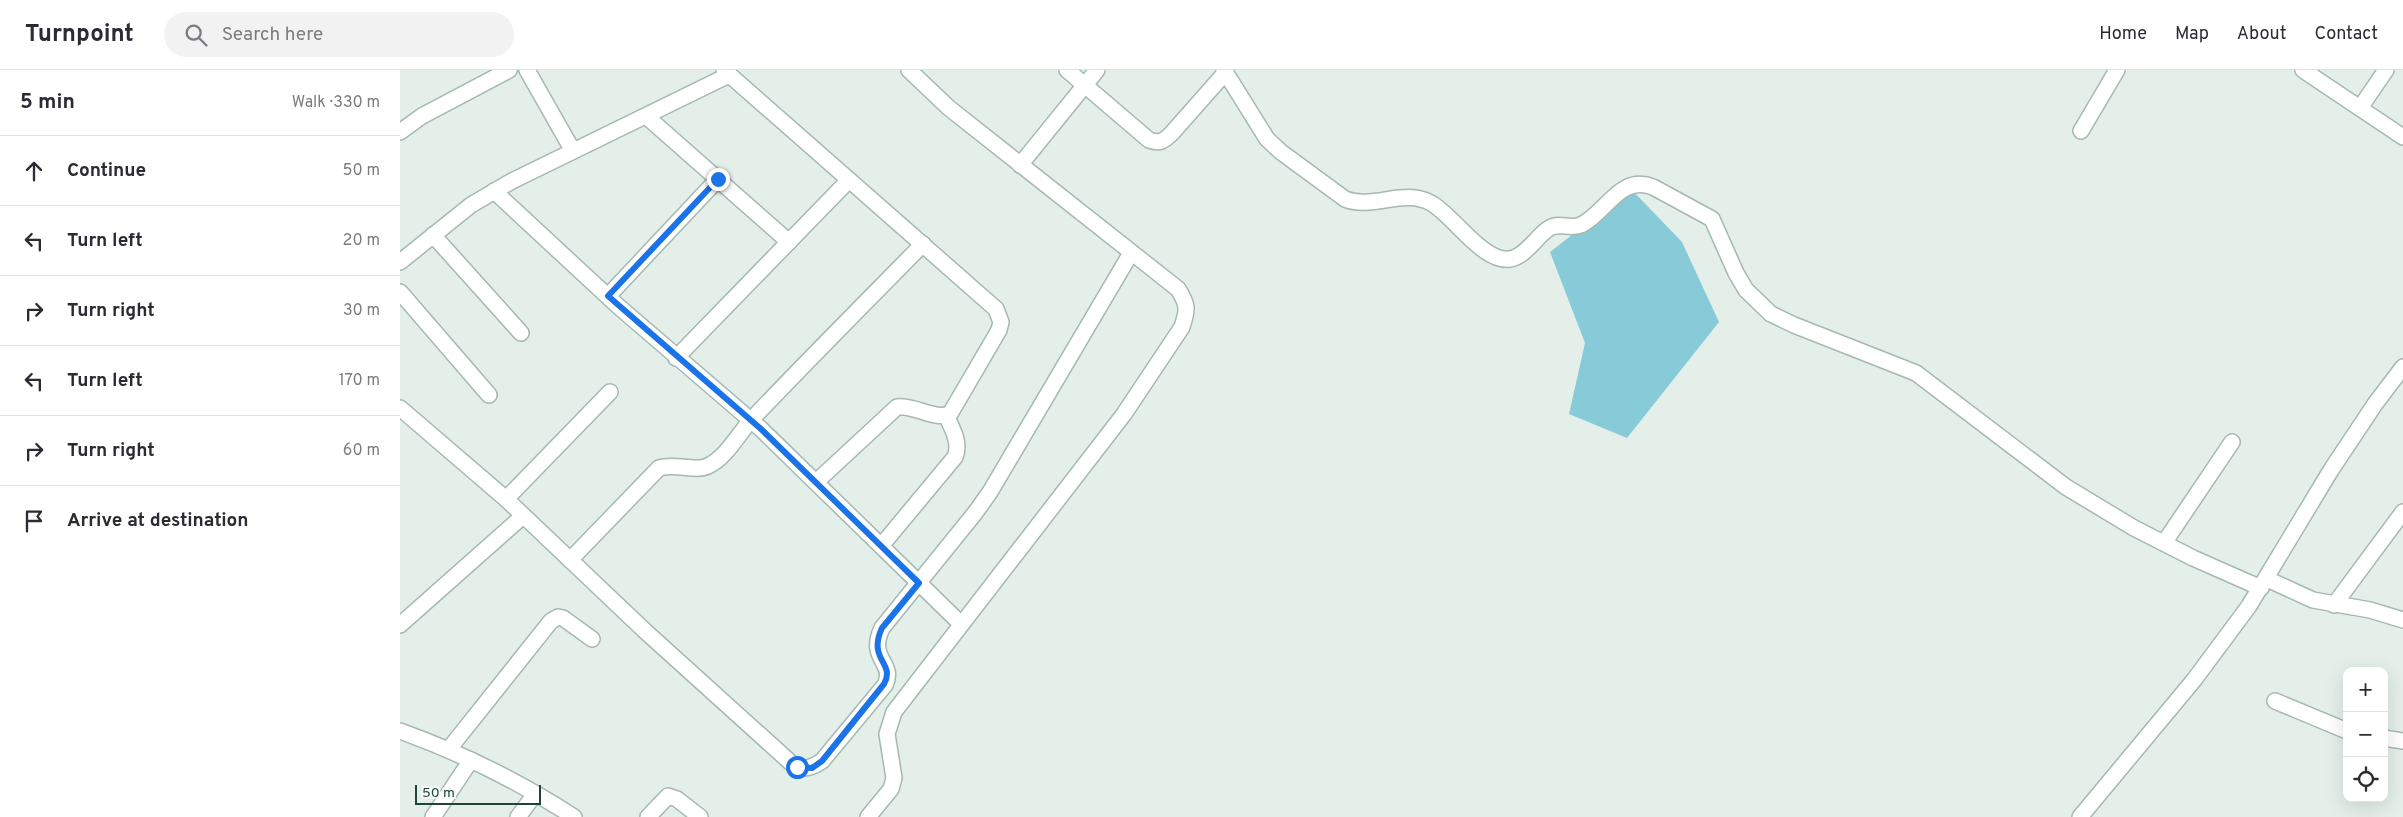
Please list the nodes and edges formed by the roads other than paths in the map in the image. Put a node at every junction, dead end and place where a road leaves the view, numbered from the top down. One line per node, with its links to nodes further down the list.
1 (510, 70): 15 (street)
2 (527, 70): 17 (street)
3 (909, 70): 18 (street)
4 (1066, 70): 11 (street)
5 (1097, 70): 11 (street)
6 (2118, 70): 14 (street)
7 (2303, 70): 12 (street)
8 (2386, 70): 12 (street)
9 (1224, 71): 11 (street); 42 (street)
10 (726, 73): 13 (street); 20 (street)
11 (1084, 85): 18 (street)
12 (2360, 108): 16 (street)
13 (646, 116): 17 (street); 19 (street)
14 (2081, 131)
15 (400, 132)
16 (2403, 137)
17 (573, 151): 21 (street)
18 (1020, 165): 25 (street)
19 (718, 179): 23 (street); 28 (street)
20 (849, 180): 23 (street); 24 (street)
21 (494, 191): 22 (street); 28 (street)
22 (433, 235): 26 (street); 29 (street)
23 (789, 242): 30 (street)
24 (923, 244): 35 (street); 36 (street)
25 (1131, 252): 45 (street); 49 (street)
26 (400, 262)
27 (400, 292): 33 (street)
28 (608, 296): 30 (street)
29 (521, 333)
30 (676, 358): 36 (street)
31 (2403, 367): 46 (street)
32 (610, 392): 39 (street)
33 (489, 395)
34 (400, 408): 39 (street)
35 (946, 415): 38 (street); 43 (street)
36 (751, 420): 38 (street); 44 (street)
37 (2232, 442): 42 (street)
38 (816, 482): 43 (street)
39 (506, 499): 41 (street)
40 (2403, 512): 47 (street)
41 (523, 516): 44 (street); 50 (street)
42 (2164, 543): 46 (street)
43 (881, 546): 45 (street)
44 (570, 560): 45 (street)
45 (919, 583): 49 (street)
46 (2264, 584): 47 (street); 66 (street)
47 (2334, 605): 48 (street)
48 (2403, 620)
49 (960, 623): 65 (street)
50 (400, 625)
51 (592, 639): 57 (street)
52 (2275, 701): 53 (street)
53 (2343, 729)
54 (400, 731): 57 (street)
55 (2388, 739): 56 (street)
56 (2403, 741)
57 (449, 749): 58 (street)
58 (471, 760): 59 (street); 60 (street)
59 (535, 794): 61 (street); 62 (street)
60 (434, 817)
61 (518, 817)
62 (574, 817)
63 (648, 817): 64 (street)
64 (700, 817)
65 (868, 817)
66 (2080, 817)

